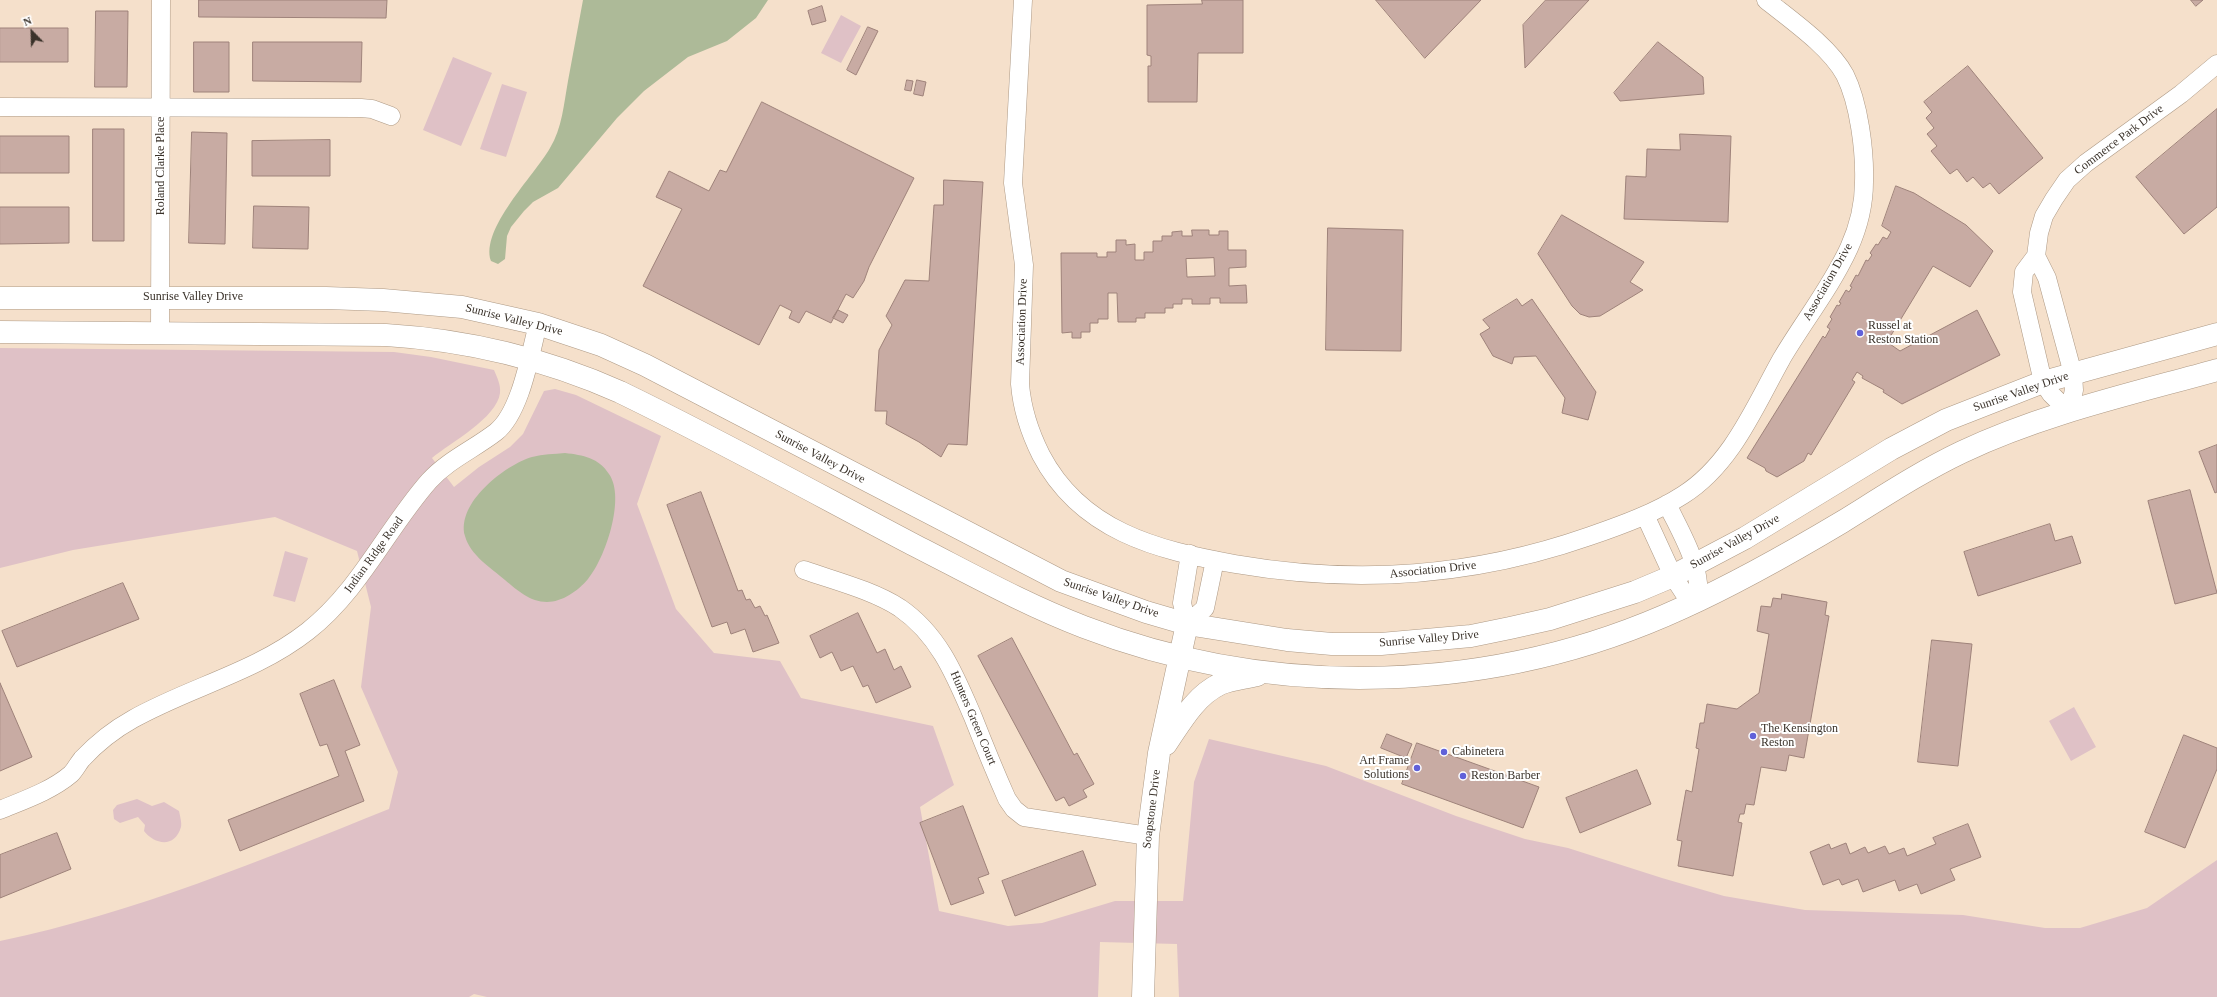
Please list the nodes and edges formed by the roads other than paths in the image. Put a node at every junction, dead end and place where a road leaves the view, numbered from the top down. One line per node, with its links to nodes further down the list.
1 (161, 0): 6 (street, Roland Clarke Place)
2 (1023, 0): 22 (street, Association Drive)
3 (1766, 0): 20 (street, Association Drive)
4 (2217, 64): 8 (street, Commerce Park Drive)
5 (0, 107): 6 (street)
6 (161, 108): 7 (street); 9 (street, Roland Clarke Place)
7 (391, 116)
8 (2036, 256): 17 (street); 18 (street, Commerce Park Drive)
9 (161, 297): 10 (main road, Sunrise Valley Drive); 11 (main road, Sunrise Valley Drive); 13 (street, Roland Clarke Place)
10 (0, 298)
11 (538, 324): 15 (street, Indian Ridge Road); 28 (main road, Sunrise Valley Drive)
12 (0, 332): 13 (main road)
13 (160, 333): 15 (main road)
14 (2217, 334): 17 (main road, Sunrise Valley Drive)
15 (529, 358): 29 (main road); 32 (street, Indian Ridge Road)
16 (2217, 370): 19 (main road)
17 (2073, 374): 18 (main road, Sunrise Valley Drive); 19 (street)
18 (2043, 382): 19 (street, Commerce Park Drive); 24 (main road, Sunrise Valley Drive)
19 (2069, 412): 27 (main road)
20 (1667, 504): 21 (street, Association Drive); 24 (street)
21 (1645, 515): 23 (street, Association Drive); 26 (street)
22 (1190, 554): 23 (street, Association Drive); 28 (street)
23 (1215, 560): 28 (street)
24 (1695, 565): 26 (main road, Sunrise Valley Drive); 27 (street)
25 (804, 570): 33 (street, Hunters Green Court)
26 (1673, 576): 27 (street); 28 (main road, Sunrise Valley Drive)
27 (1698, 600): 30 (main road)
28 (1187, 624): 29 (main road, Soapstone Drive)
29 (1181, 658): 30 (main road); 31 (main road, Soapstone Drive)
30 (1270, 673): 31 (main road)
31 (1159, 753): 33 (main road, Soapstone Drive)
32 (0, 810)
33 (1148, 836): 34 (main road, Soapstone Drive)
34 (1143, 997)

